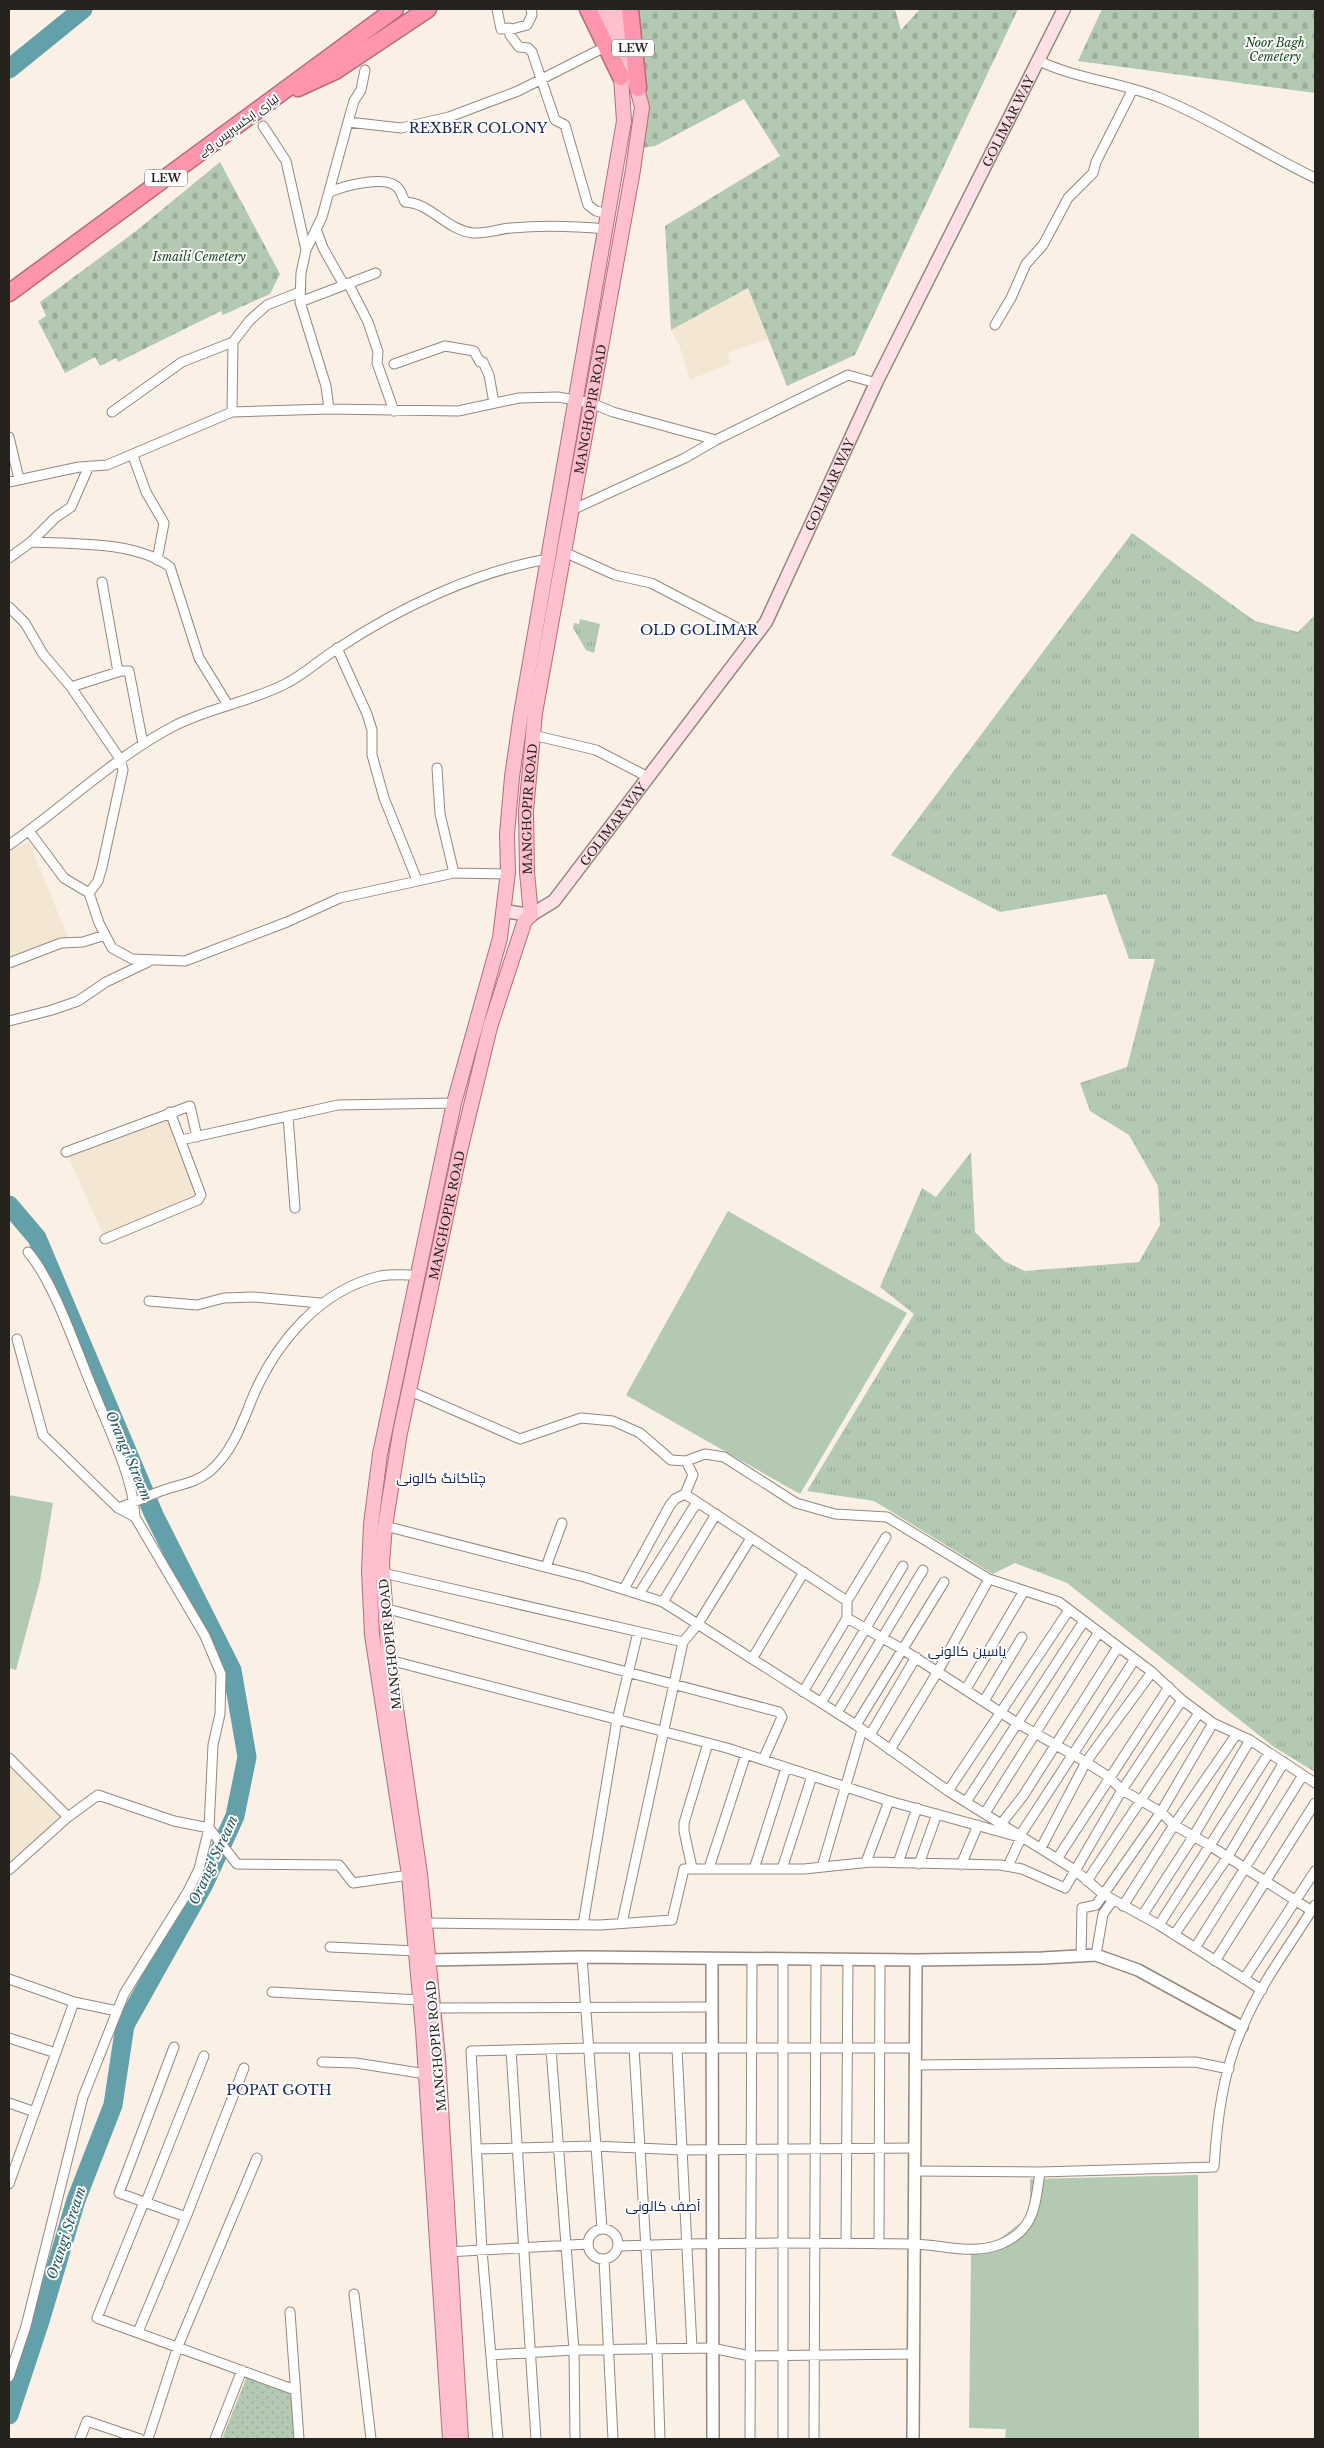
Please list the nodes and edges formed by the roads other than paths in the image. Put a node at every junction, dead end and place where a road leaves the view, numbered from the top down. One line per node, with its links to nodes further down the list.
1 (395, 9): 18 (highway, لیاری ایکسپریس وے / LEW)
2 (428, 9): 18 (highway, LEW)
3 (497, 9): 10 (street)
4 (531, 9): 10 (street)
5 (588, 9): 11 (highway)
6 (603, 9): 14 (main road, MANGHOPIR ROAD)
7 (616, 9): 16 (main road, MANGHOPIR ROAD)
8 (1064, 9): 12 (main road, GOLIMAR WAY)
9 (629, 14): 16 (highway, LEW)
10 (509, 30): 15 (street)
11 (605, 47): 14 (highway); 15 (street)
12 (1037, 60): 17 (street); 34 (main road, GOLIMAR WAY)
13 (365, 70): 19 (street)
14 (621, 77): 23 (main road, MANGHOPIR ROAD)
15 (543, 79): 19 (street); 23 (street)
16 (638, 88): 37 (main road, MANGHOPIR ROAD)
17 (1133, 90): 21 (street); 31 (street)
18 (275, 99): 29 (highway, لیاری ایکسپریس وے / LEW)
19 (348, 122): 22 (street)
20 (263, 126): 26 (street)
21 (1315, 178)
22 (330, 192): 24 (street); 25 (street)
23 (609, 214): 25 (main road, MANGHOPIR ROAD)
24 (316, 229): 26 (street); 28 (street)
25 (606, 229): 35 (main road, MANGHOPIR ROAD)
26 (306, 250): 30 (street)
27 (376, 273): 28 (street)
28 (346, 284): 30 (street); 39 (street)
29 (9, 293)
30 (300, 297): 32 (street); 38 (street)
31 (995, 326)
32 (233, 342): 40 (street); 41 (street)
33 (394, 364): 36 (street)
34 (876, 383): 43 (street); 56 (main road, GOLIMAR WAY)
35 (575, 400): 36 (street); 37 (street); 52 (main road, MANGHOPIR ROAD)
36 (494, 403): 39 (street)
37 (590, 403): 43 (street); 48 (main road, MANGHOPIR ROAD)
38 (329, 409): 39 (street); 41 (street)
39 (394, 411)
40 (112, 412)
41 (232, 412): 44 (street)
42 (9, 436): 46 (street)
43 (716, 440): 48 (street)
44 (133, 456): 45 (street); 53 (street)
45 (89, 466): 46 (street); 49 (street)
46 (19, 479): 47 (street)
47 (9, 482)
48 (572, 510): 50 (main road, MANGHOPIR ROAD)
49 (31, 542): 51 (street); 53 (street)
50 (564, 552): 56 (street); 61 (main road, MANGHOPIR ROAD)
51 (9, 558)
52 (548, 559): 57 (street); 69 (main road, MANGHOPIR ROAD)
53 (157, 560): 60 (street)
54 (102, 582): 58 (street)
55 (9, 607): 59 (street)
56 (754, 637): 65 (main road, GOLIMAR WAY)
57 (337, 648): 60 (street); 70 (street)
58 (118, 672): 59 (street); 62 (street)
59 (71, 687): 63 (street)
60 (228, 705): 62 (street)
61 (533, 735): 65 (street); 73 (main road, MANGHOPIR ROAD)
62 (143, 744): 63 (street)
63 (120, 759): 66 (street); 71 (street)
64 (437, 768): 68 (street)
65 (648, 777): 73 (main road, GOLIMAR WAY)
66 (29, 831): 67 (street); 71 (street)
67 (9, 844)
68 (454, 873): 69 (street); 70 (street)
69 (508, 874): 72 (main road, MANGHOPIR ROAD)
70 (417, 880): 75 (street)
71 (89, 893): 74 (street)
72 (504, 911): 73 (main road); 78 (main road, MANGHOPIR ROAD)
73 (531, 915): 91 (main road, MANGHOPIR ROAD)
74 (105, 935): 75 (street); 76 (street)
75 (150, 960): 77 (street)
76 (9, 963)
77 (9, 1021)
78 (454, 1103): 80 (street); 87 (main road, MANGHOPIR ROAD)
79 (170, 1112): 81 (street); 82 (street); 83 (street)
80 (288, 1116): 81 (street); 84 (street)
81 (197, 1137): 82 (street)
82 (180, 1140): 85 (street)
83 (66, 1152)
84 (295, 1208)
85 (105, 1239)
86 (28, 1252): 95 (street)
87 (418, 1274): 89 (street); 204 (main road, MANGHOPIR ROAD)
88 (149, 1301): 89 (street)
89 (320, 1303): 95 (street)
90 (16, 1339): 96 (street)
91 (410, 1391): 92 (street); 100 (main road, MANGHOPIR ROAD)
92 (686, 1461): 93 (street); 108 (street)
93 (686, 1494): 94 (street); 110 (street)
94 (697, 1502): 97 (street); 112 (street)
95 (134, 1503): 96 (street); 98 (street)
96 (118, 1508): 98 (street)
97 (716, 1514): 102 (street); 114 (street)
98 (135, 1517): 183 (street)
99 (562, 1523): 104 (street)
100 (385, 1526): 104 (street); 107 (main road, MANGHOPIR ROAD)
101 (886, 1537): 113 (street)
102 (751, 1538): 106 (street); 119 (street)
103 (903, 1566): 120 (street)
104 (546, 1567): 110 (street)
105 (923, 1570): 124 (street)
106 (804, 1572): 113 (street); 129 (street)
107 (383, 1573): 115 (main road, MANGHOPIR ROAD); 121 (street)
108 (989, 1579): 111 (street); 132 (street)
109 (944, 1582): 127 (street)
110 (624, 1589): 112 (street)
111 (1024, 1591): 116 (street); 137 (street)
112 (639, 1594): 114 (street)
113 (847, 1601): 117 (street)
114 (663, 1602): 119 (street)
115 (384, 1608): 131 (main road, MANGHOPIR ROAD); 133 (street)
116 (1069, 1610): 118 (street); 142 (street)
117 (847, 1618): 120 (street); 138 (street)
118 (1084, 1621): 122 (street); 146 (street)
119 (698, 1624): 125 (street); 129 (street)
120 (867, 1628): 124 (street); 141 (street)
121 (638, 1632): 125 (street); 133 (street)
122 (1099, 1632): 126 (street); 150 (street)
123 (1022, 1637): 140 (street)
124 (883, 1638): 127 (street); 143 (street)
125 (683, 1642): 135 (street)
126 (1118, 1647): 130 (street); 154 (street)
127 (902, 1649): 128 (street); 148 (street)
128 (916, 1657): 132 (street); 148 (street)
129 (752, 1659): 138 (street)
130 (1135, 1659): 134 (street); 158 (street)
131 (389, 1660): 145 (street); 213 (main road, MANGHOPIR ROAD)
132 (938, 1671): 137 (street); 155 (street)
133 (628, 1672): 135 (street); 145 (street)
134 (1152, 1672): 136 (street); 160 (street)
135 (675, 1683): 149 (street); 159 (street)
136 (1169, 1686): 139 (street); 166 (street)
137 (966, 1689): 140 (street)
138 (803, 1692): 141 (street)
139 (1182, 1700): 144 (street); 169 (street)
140 (984, 1701): 142 (street)
141 (820, 1702): 143 (street)
142 (1001, 1712): 146 (street); 170 (street)
143 (837, 1713): 148 (street)
144 (1198, 1713): 147 (street); 171 (street)
145 (617, 1720): 149 (street); 215 (street)
146 (1017, 1723): 150 (street); 173 (street)
147 (1213, 1724): 151 (street); 176 (street)
148 (863, 1730): 155 (street); 168 (street)
149 (663, 1731): 153 (street); 214 (street)
150 (1036, 1733): 154 (street); 177 (street)
151 (1236, 1735): 152 (street); 182 (street)
152 (1250, 1740): 156 (street); 184 (street)
153 (708, 1743): 157 (street); 196 (street)
154 (1056, 1744): 158 (street); 180 (street)
155 (890, 1750): 170 (street)
156 (1270, 1753): 161 (street); 186 (street)
157 (746, 1754): 159 (street); 197 (street)
158 (1074, 1755): 160 (street); 185 (street)
159 (763, 1760): 163 (street)
160 (1086, 1762): 166 (street); 187 (street)
161 (1284, 1762): 164 (street); 188 (street)
162 (11, 1764): 179 (street)
163 (786, 1768): 165 (street); 198 (street)
164 (1303, 1775): 167 (street); 200 (street)
165 (812, 1776): 168 (street); 199 (street)
166 (1109, 1777): 169 (street); 189 (street)
167 (1315, 1783)
168 (845, 1786): 172 (street); 195 (street)
169 (1122, 1790): 171 (street); 202 (street)
170 (948, 1792): 173 (street)
171 (1140, 1800): 176 (street); 205 (street)
172 (889, 1801): 175 (street); 190 (street)
173 (966, 1802): 177 (street)
174 (1315, 1803): 206 (street)
175 (917, 1808): 178 (street); 191 (street)
176 (1161, 1812): 182 (street); 207 (street)
177 (985, 1813): 180 (street)
178 (937, 1814): 181 (street); 192 (street)
179 (68, 1817): 183 (street); 201 (street)
180 (1002, 1824): 185 (street)
181 (978, 1825): 185 (street); 193 (street)
182 (1174, 1825): 184 (street); 210 (street)
183 (209, 1828): 204 (street); 242 (street)
184 (1194, 1837): 186 (street); 212 (street)
185 (1020, 1838): 187 (street); 194 (street)
186 (1209, 1845): 188 (street); 216 (street)
187 (1041, 1848): 189 (street)
188 (1227, 1858): 200 (street); 217 (street)
189 (1057, 1859): 202 (street)
190 (866, 1862): 191 (street); 195 (street)
191 (898, 1863): 192 (street)
192 (919, 1864): 193 (street)
193 (961, 1865): 194 (street)
194 (1008, 1866): 202 (street)
195 (822, 1867): 199 (street)
196 (692, 1868): 197 (street); 214 (street)
197 (709, 1868): 198 (street)
198 (754, 1869): 199 (street)
199 (782, 1869)
200 (1244, 1869): 206 (street); 219 (street)
201 (9, 1870)
202 (1075, 1870): 205 (street)
203 (1315, 1871): 209 (street)
204 (409, 1875): 220 (main road, MANGHOPIR ROAD)
205 (1087, 1881): 207 (street)
206 (1266, 1882): 209 (street); 232 (street)
207 (1103, 1894): 208 (street); 222 (street)
208 (1113, 1900): 210 (street); 221 (street)
209 (1296, 1901): 211 (street); 234 (street)
210 (1123, 1906): 212 (street)
211 (1313, 1908): 235 (street)
212 (1142, 1916): 216 (street)
213 (424, 1923): 215 (street); 224 (main road, MANGHOPIR ROAD)
214 (622, 1924): 215 (street)
215 (583, 1925)
216 (1159, 1925): 217 (street)
217 (1174, 1935): 219 (street)
218 (330, 1947): 220 (street)
219 (1195, 1948): 232 (street)
220 (416, 1951): 237 (main road, MANGHOPIR ROAD)
221 (1096, 1955): 222 (street); 243 (street)
222 (1081, 1956): 231 (street)
223 (582, 1958): 224 (street); 225 (street); 241 (street)
224 (428, 1960): 240 (main road, MANGHOPIR ROAD)
225 (712, 1960): 226 (street); 239 (street)
226 (752, 1960): 227 (street); 255 (street)
227 (783, 1960): 228 (street); 256 (street)
228 (816, 1960): 229 (street); 248 (street)
229 (848, 1960): 230 (street); 249 (street)
230 (880, 1960): 231 (street); 250 (street)
231 (916, 1960): 251 (street)
232 (1215, 1961): 234 (street)
233 (9, 1979): 238 (street)
234 (1244, 1979): 235 (street)
235 (1262, 1990): 243 (street)
236 (272, 1992): 237 (street)
237 (420, 2000): 264 (main road, MANGHOPIR ROAD)
238 (74, 2002): 242 (street); 258 (street)
239 (712, 2007): 241 (street); 254 (street)
240 (433, 2008): 241 (street); 302 (main road, MANGHOPIR ROAD)
241 (586, 2008): 246 (street)
242 (117, 2011): 320 (street)
243 (1242, 2027): 263 (street)
244 (9, 2038): 258 (street)
245 (174, 2047): 285 (street)
246 (589, 2048): 247 (street); 252 (street); 267 (street)
247 (634, 2048): 253 (street); 276 (street)
248 (816, 2048): 249 (street); 256 (street); 268 (street)
249 (847, 2048): 250 (street); 269 (street)
250 (881, 2048): 251 (street); 273 (street)
251 (915, 2048): 261 (street)
252 (551, 2049): 257 (street); 270 (street)
253 (677, 2049): 254 (street); 279 (street)
254 (712, 2049): 255 (street); 277 (street)
255 (752, 2049): 256 (street); 271 (street)
256 (783, 2049): 272 (street)
257 (511, 2050): 275 (street); 278 (street)
258 (56, 2053): 266 (street)
259 (204, 2056): 285 (street)
260 (322, 2062): 264 (street)
261 (916, 2065): 263 (street); 274 (street)
262 (244, 2068): 286 (street)
263 (1229, 2069): 283 (street)
264 (426, 2074): 302 (main road, MANGHOPIR ROAD)
265 (9, 2102): 266 (street)
266 (34, 2112): 281 (street)
267 (594, 2146): 270 (street); 276 (street); 287 (street)
268 (815, 2147): 269 (street); 272 (street); 292 (street)
269 (846, 2147): 273 (street); 293 (street)
270 (558, 2148): 275 (street); 297 (street)
271 (751, 2148): 272 (street); 277 (street); 290 (street)
272 (783, 2148): 291 (street)
273 (880, 2148): 274 (street); 295 (street)
274 (915, 2148): 282 (street)
275 (518, 2149): 278 (street); 300 (street)
276 (639, 2149): 279 (street); 298 (street)
277 (712, 2149): 279 (street); 288 (street)
278 (477, 2150): 301 (street)
279 (682, 2150): 289 (street)
280 (256, 2158): 307 (street)
281 (11, 2171): 284 (street)
282 (915, 2171): 283 (street); 296 (street)
283 (1040, 2172): 296 (street)
284 (9, 2184)
285 (145, 2202): 286 (street); 306 (street)
286 (186, 2217): 306 (street)
287 (602, 2228): 294 (street); 299 (street)
288 (712, 2242): 289 (street); 290 (street); 309 (street)
289 (686, 2243): 298 (street); 308 (street)
290 (750, 2243): 291 (street); 317 (street)
291 (783, 2243): 292 (street); 318 (street)
292 (814, 2243): 293 (street); 316 (street)
293 (846, 2243): 295 (street)
294 (588, 2244): 297 (street); 303 (street)
295 (879, 2244): 296 (street)
296 (915, 2244): 314 (street)
297 (566, 2245): 300 (street); 311 (street)
298 (644, 2245): 299 (street); 310 (street)
299 (619, 2246): 303 (street)
300 (525, 2247): 301 (street); 313 (street)
301 (482, 2250): 302 (street); 315 (street)
302 (444, 2252): 328 (main road, MANGHOPIR ROAD); 329 (main road, MANGHOPIR ROAD)
303 (604, 2259): 312 (street)
304 (354, 2294): 327 (street)
305 (290, 2312): 321 (street)
306 (138, 2332): 307 (street)
307 (178, 2346): 319 (street); 324 (street)
308 (692, 2348): 309 (street); 310 (street)
309 (712, 2348): 317 (street); 335 (street)
310 (654, 2349): 312 (street); 334 (street)
311 (574, 2350): 312 (street); 313 (street); 332 (street)
312 (608, 2350): 333 (street)
313 (531, 2352): 315 (street); 331 (street)
314 (914, 2354): 316 (street); 339 (street)
315 (491, 2355): 330 (street)
316 (814, 2355): 318 (street); 338 (street)
317 (750, 2356): 318 (street); 336 (street)
318 (783, 2356): 337 (street)
319 (242, 2370): 321 (street); 325 (street)
320 (9, 2377)
321 (295, 2390): 326 (street)
322 (80, 2439): 323 (street)
323 (140, 2439)
324 (148, 2439)
325 (215, 2439)
326 (299, 2439)
327 (371, 2439)
328 (450, 2439)
329 (461, 2439)
330 (498, 2439)
331 (536, 2439)
332 (575, 2439)
333 (613, 2439)
334 (660, 2439)
335 (713, 2439)
336 (750, 2439)
337 (783, 2439)
338 (814, 2439)
339 (913, 2439)

